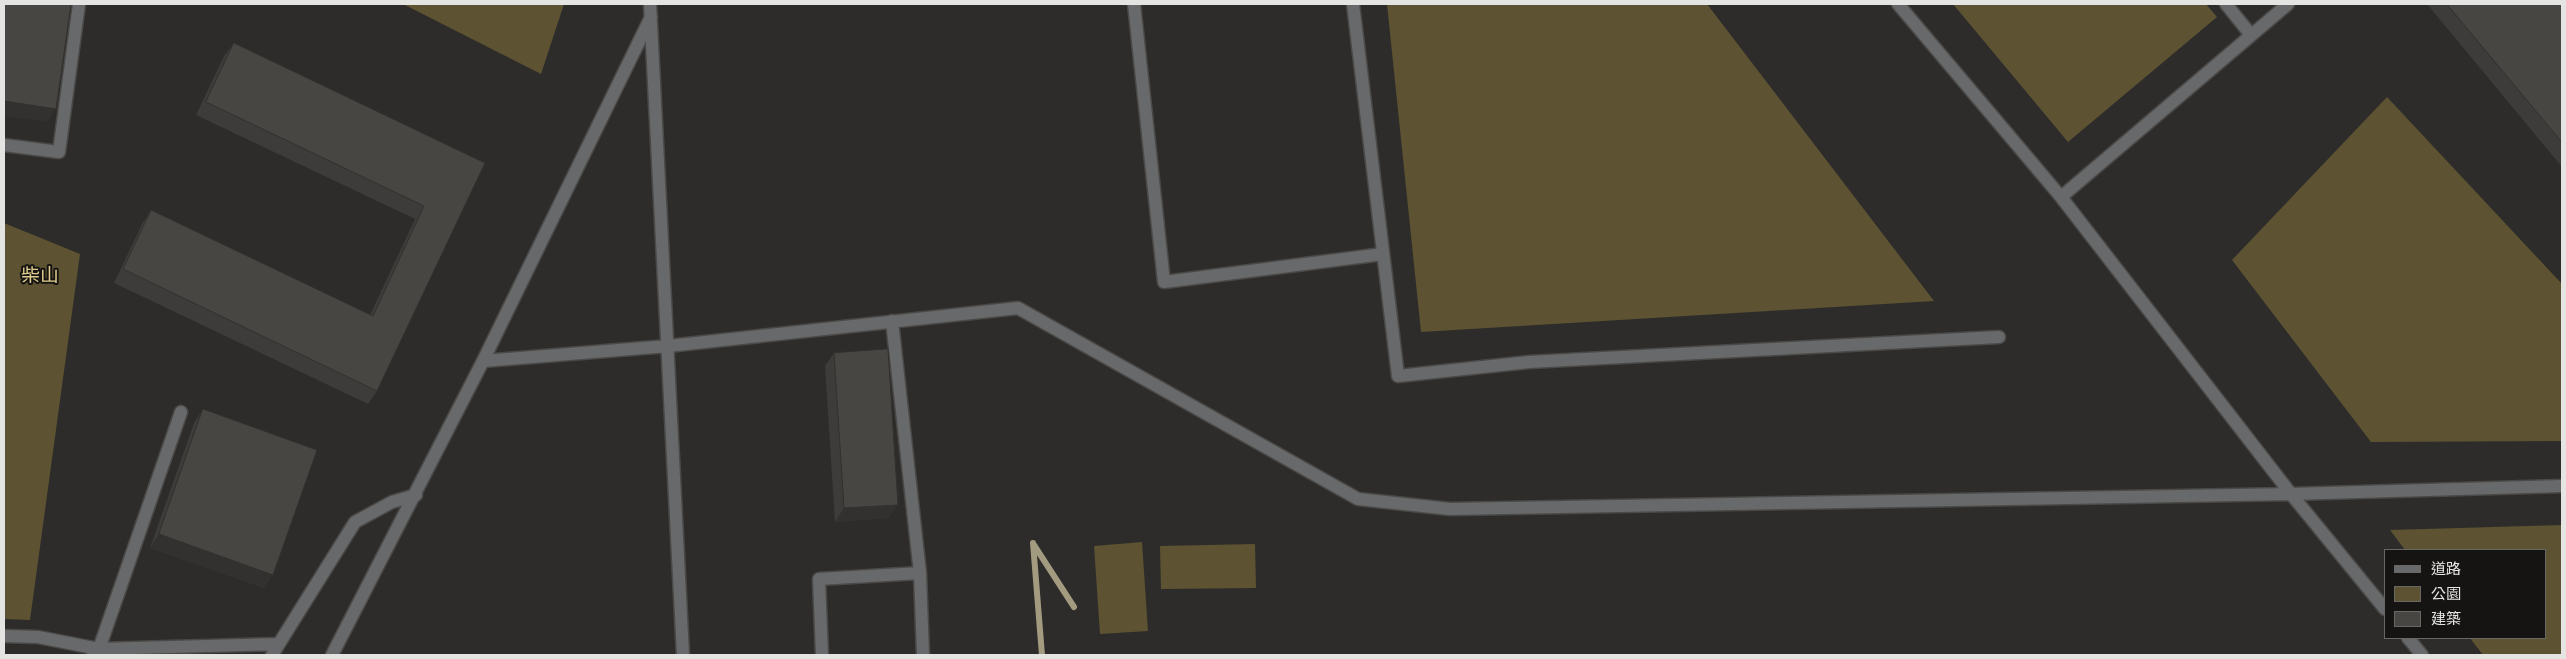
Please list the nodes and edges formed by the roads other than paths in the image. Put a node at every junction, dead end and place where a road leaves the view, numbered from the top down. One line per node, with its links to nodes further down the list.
1 (79, 4): 10 (street)
2 (650, 4): 8 (street)
3 (1134, 4): 12 (street)
4 (1354, 4): 12 (street)
5 (1898, 4): 11 (street)
6 (2226, 4): 9 (street)
7 (2288, 4): 9 (street)
8 (651, 17): 15 (street); 16 (street)
9 (2251, 35): 11 (street)
10 (4, 145)
11 (2062, 197): 19 (street)
12 (1383, 254): 14 (street)
13 (892, 321): 15 (street); 19 (street); 21 (street)
14 (1999, 337)
15 (668, 346): 16 (street); 28 (street)
16 (483, 361): 20 (street)
17 (181, 412): 26 (street)
18 (2562, 486): 19 (street)
19 (2291, 494): 22 (street)
20 (416, 495): 25 (street); 27 (street)
21 (920, 573): 29 (street); 30 (street)
22 (2384, 608)
23 (4, 636): 26 (street)
24 (2409, 639): 31 (street)
25 (275, 650): 26 (street)
26 (95, 652)
27 (332, 655)
28 (683, 655)
29 (822, 655)
30 (922, 655)
31 (2422, 655)

